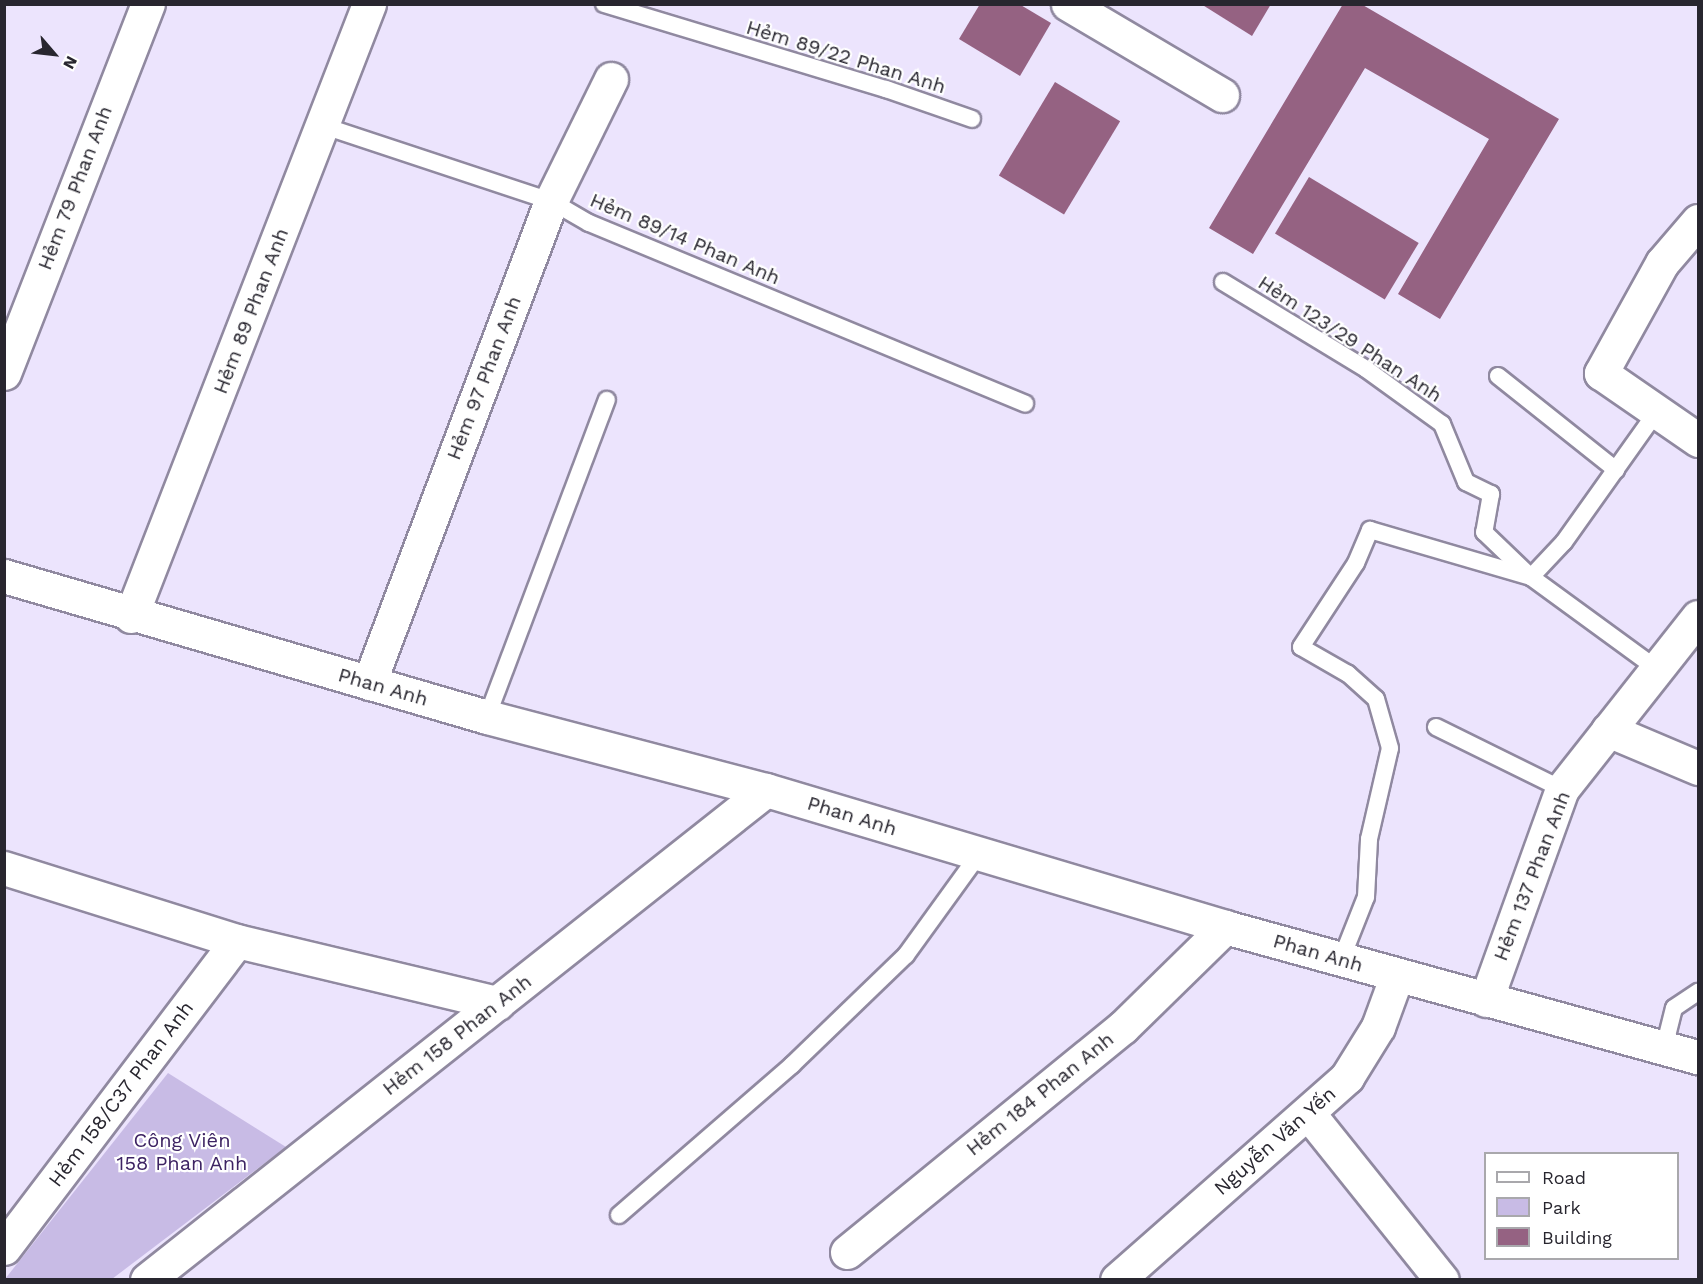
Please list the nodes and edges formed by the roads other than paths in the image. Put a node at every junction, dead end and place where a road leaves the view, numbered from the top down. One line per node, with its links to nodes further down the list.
1 (148, 4): 12 (street, Hẻm 79 Phan Anh)
2 (369, 4): 8 (street, Hẻm 89 Phan Anh)
3 (604, 4): 7 (lane, Hẻm 89/22 Phan Anh)
4 (1068, 4): 6 (street)
5 (611, 79): 9 (street, Hẻm 97 Phan Anh)
6 (1222, 95)
7 (972, 120)
8 (324, 126): 9 (lane, Hẻm 89/14 Phan Anh); 21 (street, Hẻm 89 Phan Anh)
9 (551, 201): 15 (lane, Hẻm 89/14 Phan Anh); 24 (street, Hẻm 97 Phan Anh)
10 (1698, 221): 16 (street)
11 (1223, 282): 20 (lane, Hẻm 123/29 Phan Anh)
12 (4, 373)
13 (1498, 376): 18 (lane)
14 (607, 400): 25 (lane)
15 (1025, 404)
16 (1655, 414): 17 (street); 18 (lane)
17 (1698, 440)
18 (1616, 470): 20 (lane)
19 (4, 576): 21 (street, Phan Anh)
20 (1531, 577): 23 (lane); 35 (lane)
21 (131, 616): 24 (street, Phan Anh)
22 (1698, 617): 23 (street, Hẻm 137 Phan Anh)
23 (1677, 655): 27 (street, Hẻm 137 Phan Anh)
24 (369, 683): 25 (street, Phan Anh)
25 (487, 717): 30 (street, Phan Anh)
26 (1436, 727): 29 (lane)
27 (1608, 730): 28 (street); 29 (street, Hẻm 137 Phan Anh)
28 (1698, 768)
29 (1562, 789): 38 (street, Hẻm 137 Phan Anh)
30 (766, 790): 31 (street, Phan Anh); 39 (street, Hẻm 158 Phan Anh)
31 (979, 854): 33 (street, Phan Anh); 43 (lane)
32 (5, 869): 34 (street)
33 (1225, 927): 35 (street, Phan Anh); 45 (street, Hẻm 184 Phan Anh)
34 (237, 941): 39 (street); 44 (street, Hẻm 158/C37 Phan Anh)
35 (1341, 960): 36 (street, Phan Anh)
36 (1397, 975): 38 (street, Phan Anh); 42 (street, Nguyễn Văn Yến)
37 (1698, 992): 40 (lane)
38 (1486, 1000): 40 (street, Phan Anh)
39 (498, 1003): 46 (street, Hẻm 158 Phan Anh)
40 (1664, 1047): 41 (street, Phan Anh)
41 (1698, 1057)
42 (1308, 1113): 47 (street, Nguyễn Văn Yến); 48 (street)
43 (619, 1215)
44 (4, 1248)
45 (847, 1252)
46 (147, 1280)
47 (1117, 1280)
48 (1442, 1280)

